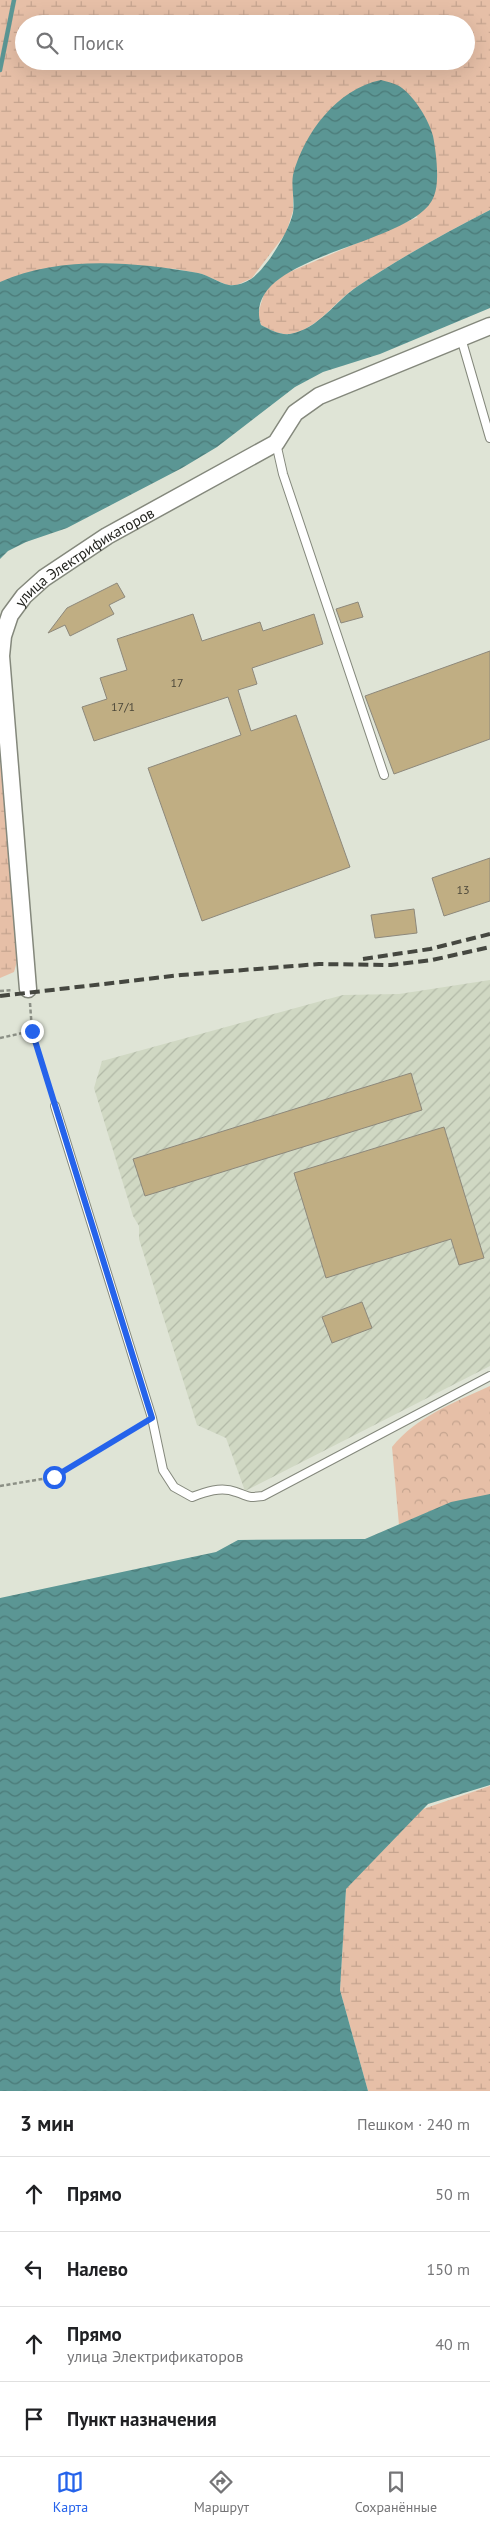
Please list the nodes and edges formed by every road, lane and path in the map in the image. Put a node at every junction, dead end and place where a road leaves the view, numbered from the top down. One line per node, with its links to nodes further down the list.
1 (490, 326): 2 (street, улица Электрификаторов)
2 (461, 338): 3 (lane); 4 (street, улица Электрификаторов)
3 (490, 438)
4 (276, 444): 5 (lane); 6 (street, улица Электрификаторов)
5 (384, 775)
6 (28, 989)
7 (30, 1006): 8 (path)
8 (32, 1031): 9 (path); 10 (path)
9 (0, 1038)
10 (55, 1106): 12 (lane)
11 (490, 1376): 12 (lane)
12 (152, 1418): 13 (path)
13 (0, 1486)

